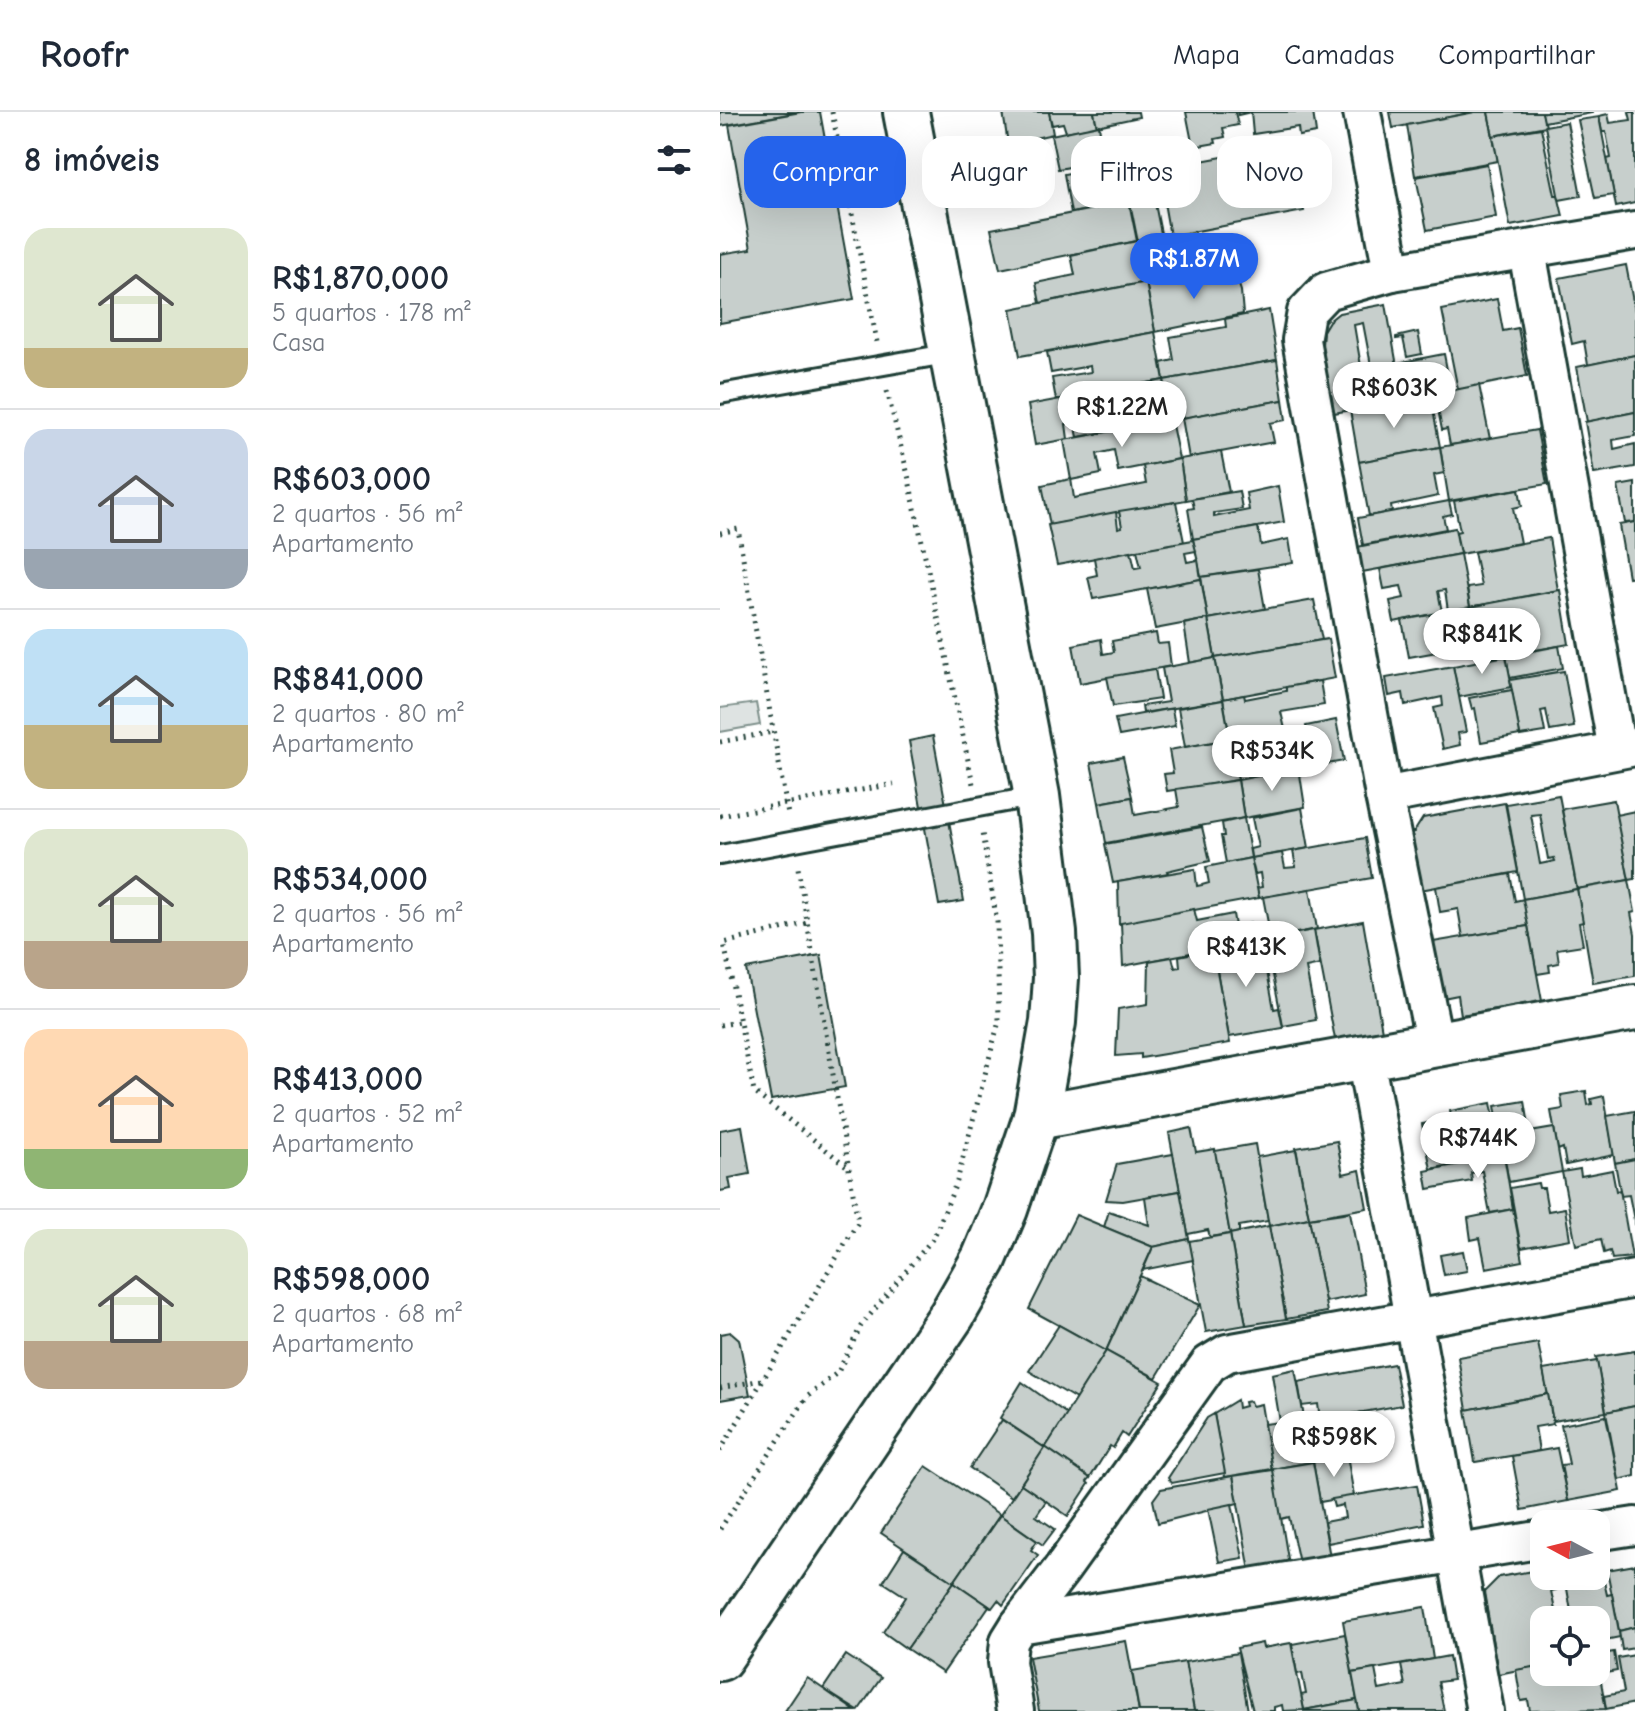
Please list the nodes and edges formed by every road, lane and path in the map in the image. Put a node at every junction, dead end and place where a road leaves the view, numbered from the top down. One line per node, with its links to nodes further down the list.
1 (906, 112): 6 (main road)
2 (1362, 112): 5 (street)
3 (1635, 231): 4 (street)
4 (1527, 251): 5 (street); 11 (street)
5 (1392, 272): 14 (street)
6 (952, 353): 7 (lane); 13 (main road)
7 (720, 394)
8 (720, 533): 9 (path)
9 (773, 732): 10 (path); 15 (path)
10 (720, 742)
11 (1626, 748): 14 (street)
12 (894, 784): 15 (path)
13 (1037, 796): 17 (lane); 25 (main road)
14 (1384, 796): 23 (street)
15 (786, 804): 16 (path); 17 (path)
16 (720, 816)
17 (794, 841): 18 (lane); 19 (path)
18 (720, 855)
19 (807, 923): 21 (path); 26 (path)
20 (1635, 1008): 23 (main road)
21 (740, 1022): 22 (path); 26 (path)
22 (720, 1025)
23 (1435, 1045): 24 (main road)
24 (1365, 1057): 25 (main road); 28 (street)
25 (1036, 1117): 37 (main road)
26 (849, 1169): 29 (path)
27 (1635, 1279): 28 (street)
28 (1412, 1321): 35 (street); 36 (street)
29 (763, 1380): 30 (path); 31 (path)
30 (720, 1388)
31 (721, 1448)
32 (1635, 1526): 33 (street)
33 (1610, 1530)
34 (1530, 1541): 35 (street)
35 (1455, 1553): 36 (street); 39 (street)
36 (1019, 1625): 38 (street)
37 (720, 1658)
38 (1015, 1711)
39 (1485, 1711)

